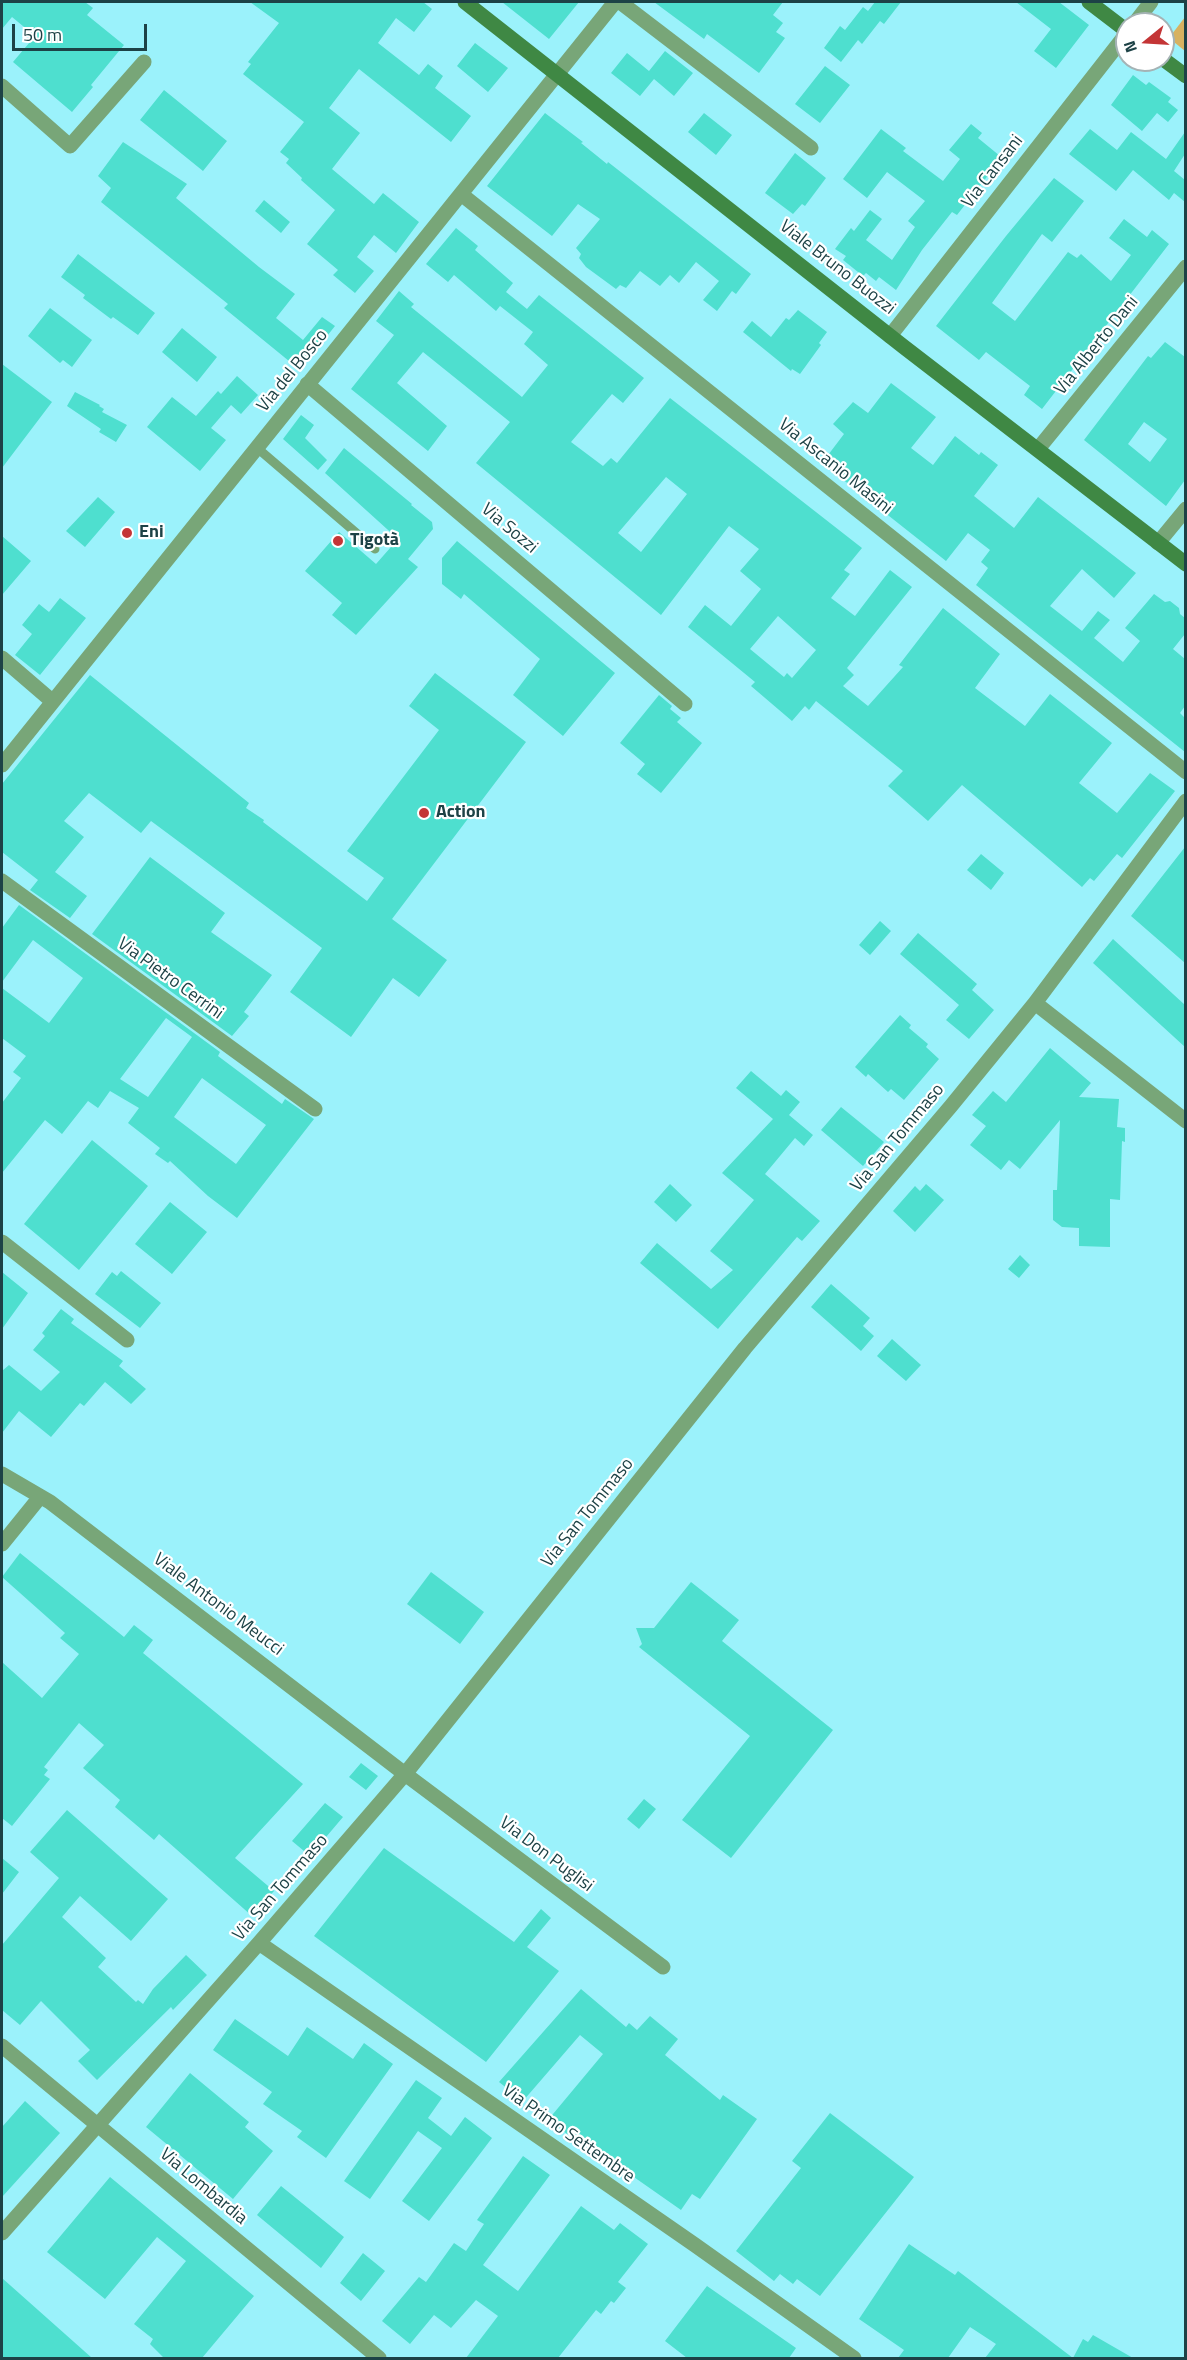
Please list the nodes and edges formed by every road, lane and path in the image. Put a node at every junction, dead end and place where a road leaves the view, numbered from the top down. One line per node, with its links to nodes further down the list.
1 (465, 2): 8 (main road, Viale Bruno Buozzi)
2 (615, 2): 8 (street, Via del Bosco)
3 (620, 2): 10 (street)
4 (1089, 2): 5 (main road)
5 (1115, 23)
6 (1115, 47): 13 (street, Via Cansani)
7 (144, 63): 9 (street)
8 (558, 73): 11 (street, Via del Bosco); 13 (main road, Viale Bruno Buozzi)
9 (2, 86)
10 (811, 148)
11 (460, 194): 14 (street, Via del Bosco); 25 (street, Via Ascanio Masini)
12 (1185, 267): 16 (street, Via Alberto Dani)
13 (890, 336): 16 (main road, Viale Bruno Buozzi)
14 (307, 384): 15 (street, Via del Bosco); 23 (street, Via Sozzi)
15 (256, 447): 19 (lane); 22 (street, Via del Bosco)
16 (1038, 449): 18 (main road, Viale Bruno Buozzi)
17 (1185, 509): 18 (street)
18 (1158, 543): 20 (main road, Viale Bruno Buozzi)
19 (375, 549)
20 (1185, 564)
21 (2, 658): 22 (street)
22 (52, 701): 24 (street, Via del Bosco)
23 (685, 704)
24 (2, 765)
25 (1185, 772)
26 (1185, 801): 28 (street, Via San Tommaso)
27 (2, 881): 29 (street, Via Pietro Cerrini)
28 (1035, 1003): 30 (street); 36 (street, Via San Tommaso)
29 (315, 1109)
30 (1185, 1120)
31 (2, 1242): 32 (street)
32 (127, 1340)
33 (2, 1474): 34 (street, Viale Antonio Meucci)
34 (40, 1497): 35 (street); 36 (street, Viale Antonio Meucci)
35 (2, 1544)
36 (405, 1774): 37 (street, Via San Tommaso); 38 (street, Via Don Puglisi)
37 (259, 1943): 40 (street, Via San Tommaso); 43 (street, Via Primo Settembre)
38 (663, 1967)
39 (2, 2046): 40 (street, Via Lombardia)
40 (99, 2125): 41 (street, Via San Tommaso); 42 (street, Via Lombardia)
41 (2, 2233)
42 (379, 2358)
43 (854, 2358)

